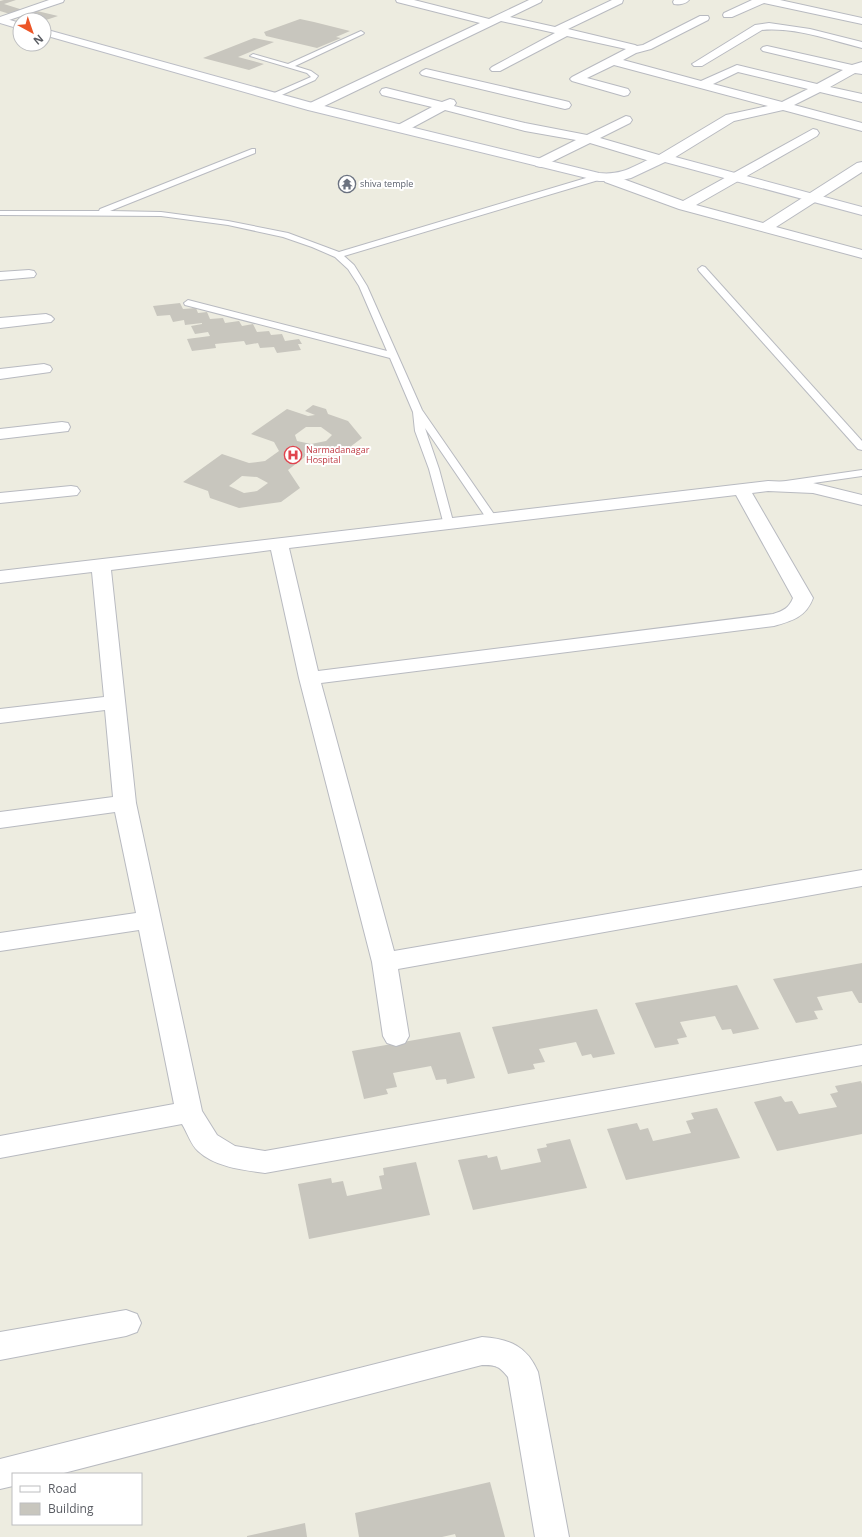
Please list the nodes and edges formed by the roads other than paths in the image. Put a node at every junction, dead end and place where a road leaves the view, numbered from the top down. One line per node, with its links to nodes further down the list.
1 (59, 0): 9 (street)
2 (401, 0): 10 (street)
3 (451, 0): 10 (street)
4 (537, 0): 14 (street)
5 (761, 0): 11 (street)
6 (765, 0): 15 (street)
7 (618, 1): 17 (street)
8 (23, 2): 9 (street)
9 (41, 6): 13 (street)
10 (432, 8): 14 (street)
11 (728, 15)
12 (704, 18): 22 (street)
13 (0, 20): 16 (street)
14 (495, 20): 17 (street); 40 (street)
15 (862, 21)
16 (12, 24)
17 (562, 31): 22 (street); 28 (street)
18 (361, 33): 26 (lane)
19 (52, 34): 35 (street)
20 (862, 45): 25 (street)
21 (767, 49): 27 (street)
22 (632, 50): 24 (street)
23 (252, 56): 26 (lane)
24 (614, 61): 30 (street); 34 (street)
25 (698, 64)
26 (289, 66): 35 (lane)
27 (859, 69): 32 (street)
28 (496, 70)
29 (426, 73): 31 (street)
30 (704, 84): 32 (street); 39 (street)
31 (483, 86): 37 (street); 38 (street)
32 (820, 88): 36 (street); 39 (street)
33 (386, 92): 38 (street)
34 (624, 92)
35 (275, 96): 40 (street)
36 (862, 98)
37 (565, 105)
38 (444, 106): 43 (street); 45 (street)
39 (784, 106): 42 (street); 47 (street)
40 (312, 107): 43 (street)
41 (626, 120): 45 (street)
42 (862, 127)
43 (402, 128): 48 (street)
44 (813, 133): 50 (street)
45 (589, 139): 47 (street); 48 (street)
46 (252, 151): 55 (lane)
47 (661, 159): 50 (street); 51 (street)
48 (541, 163): 51 (street)
49 (862, 166): 52 (street)
50 (736, 176): 52 (street); 53 (street)
51 (604, 178): 53 (street); 59 (lane)
52 (813, 198): 54 (street); 57 (street)
53 (684, 206): 57 (street)
54 (862, 211)
55 (97, 213): 56 (lane); 59 (lane)
56 (0, 214)
57 (766, 227): 58 (street)
58 (858, 247)
59 (338, 255): 66 (lane)
60 (702, 269): 72 (lane)
61 (29, 274): 62 (street)
62 (0, 276)
63 (188, 303): 66 (lane)
64 (46, 319): 65 (street)
65 (0, 323)
66 (394, 356): 69 (lane)
67 (44, 369): 68 (street)
68 (0, 374)
69 (417, 410): 79 (lane); 80 (lane)
70 (62, 427): 71 (street)
71 (0, 434)
72 (862, 447)
73 (862, 473): 74 (lane)
74 (768, 486): 75 (street); 78 (street)
75 (741, 489): 79 (street); 84 (street)
76 (71, 491): 77 (street)
77 (0, 498)
78 (862, 500)
79 (493, 520): 80 (street)
80 (449, 524): 81 (street)
81 (279, 544): 82 (street); 84 (street)
82 (100, 565): 83 (street); 85 (street)
83 (0, 577)
84 (309, 678): 92 (street)
85 (114, 702): 86 (street); 87 (street)
86 (0, 716)
87 (125, 803): 88 (street); 90 (street)
88 (0, 820)
89 (862, 878): 92 (street)
90 (149, 920): 91 (street); 95 (street)
91 (0, 942)
92 (384, 962): 93 (street)
93 (396, 1036)
94 (862, 1055): 95 (street)
95 (189, 1112): 96 (street)
96 (0, 1147)
97 (126, 1323): 98 (street)
98 (0, 1346)
99 (0, 1474): 100 (street)
100 (552, 1537)

